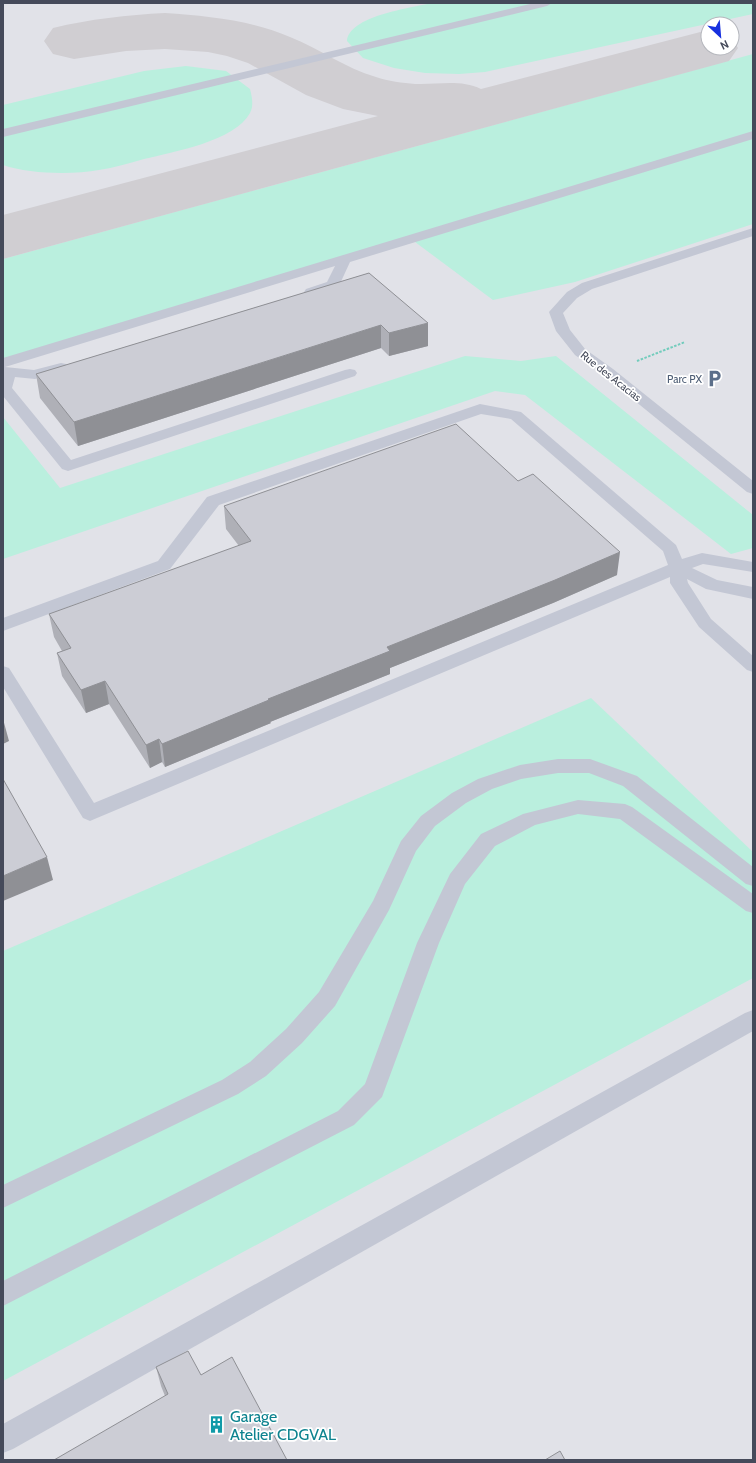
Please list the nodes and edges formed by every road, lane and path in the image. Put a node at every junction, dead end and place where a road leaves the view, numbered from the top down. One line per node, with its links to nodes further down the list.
1 (547, 3): 2 (lane)
2 (530, 5): 3 (lane)
3 (3, 133)
4 (753, 134): 6 (lane)
5 (753, 232): 11 (lane, Rue des Acacias)
6 (345, 259): 7 (lane); 10 (lane)
7 (294, 297)
8 (686, 342): 11 (path)
9 (73, 363): 10 (lane)
10 (5, 368): 12 (lane)
11 (608, 372): 13 (lane, Rue des Acacias)
12 (350, 373)
13 (753, 489)
14 (677, 567): 15 (lane); 16 (lane); 17 (lane); 18 (lane); 19 (lane)
15 (753, 567)
16 (753, 593)
17 (3, 625)
18 (753, 666)
19 (3, 672)
20 (753, 878): 23 (lane)
21 (753, 904): 24 (lane)
22 (753, 1020): 25 (lane)
23 (3, 1197)
24 (3, 1294)
25 (3, 1439)

